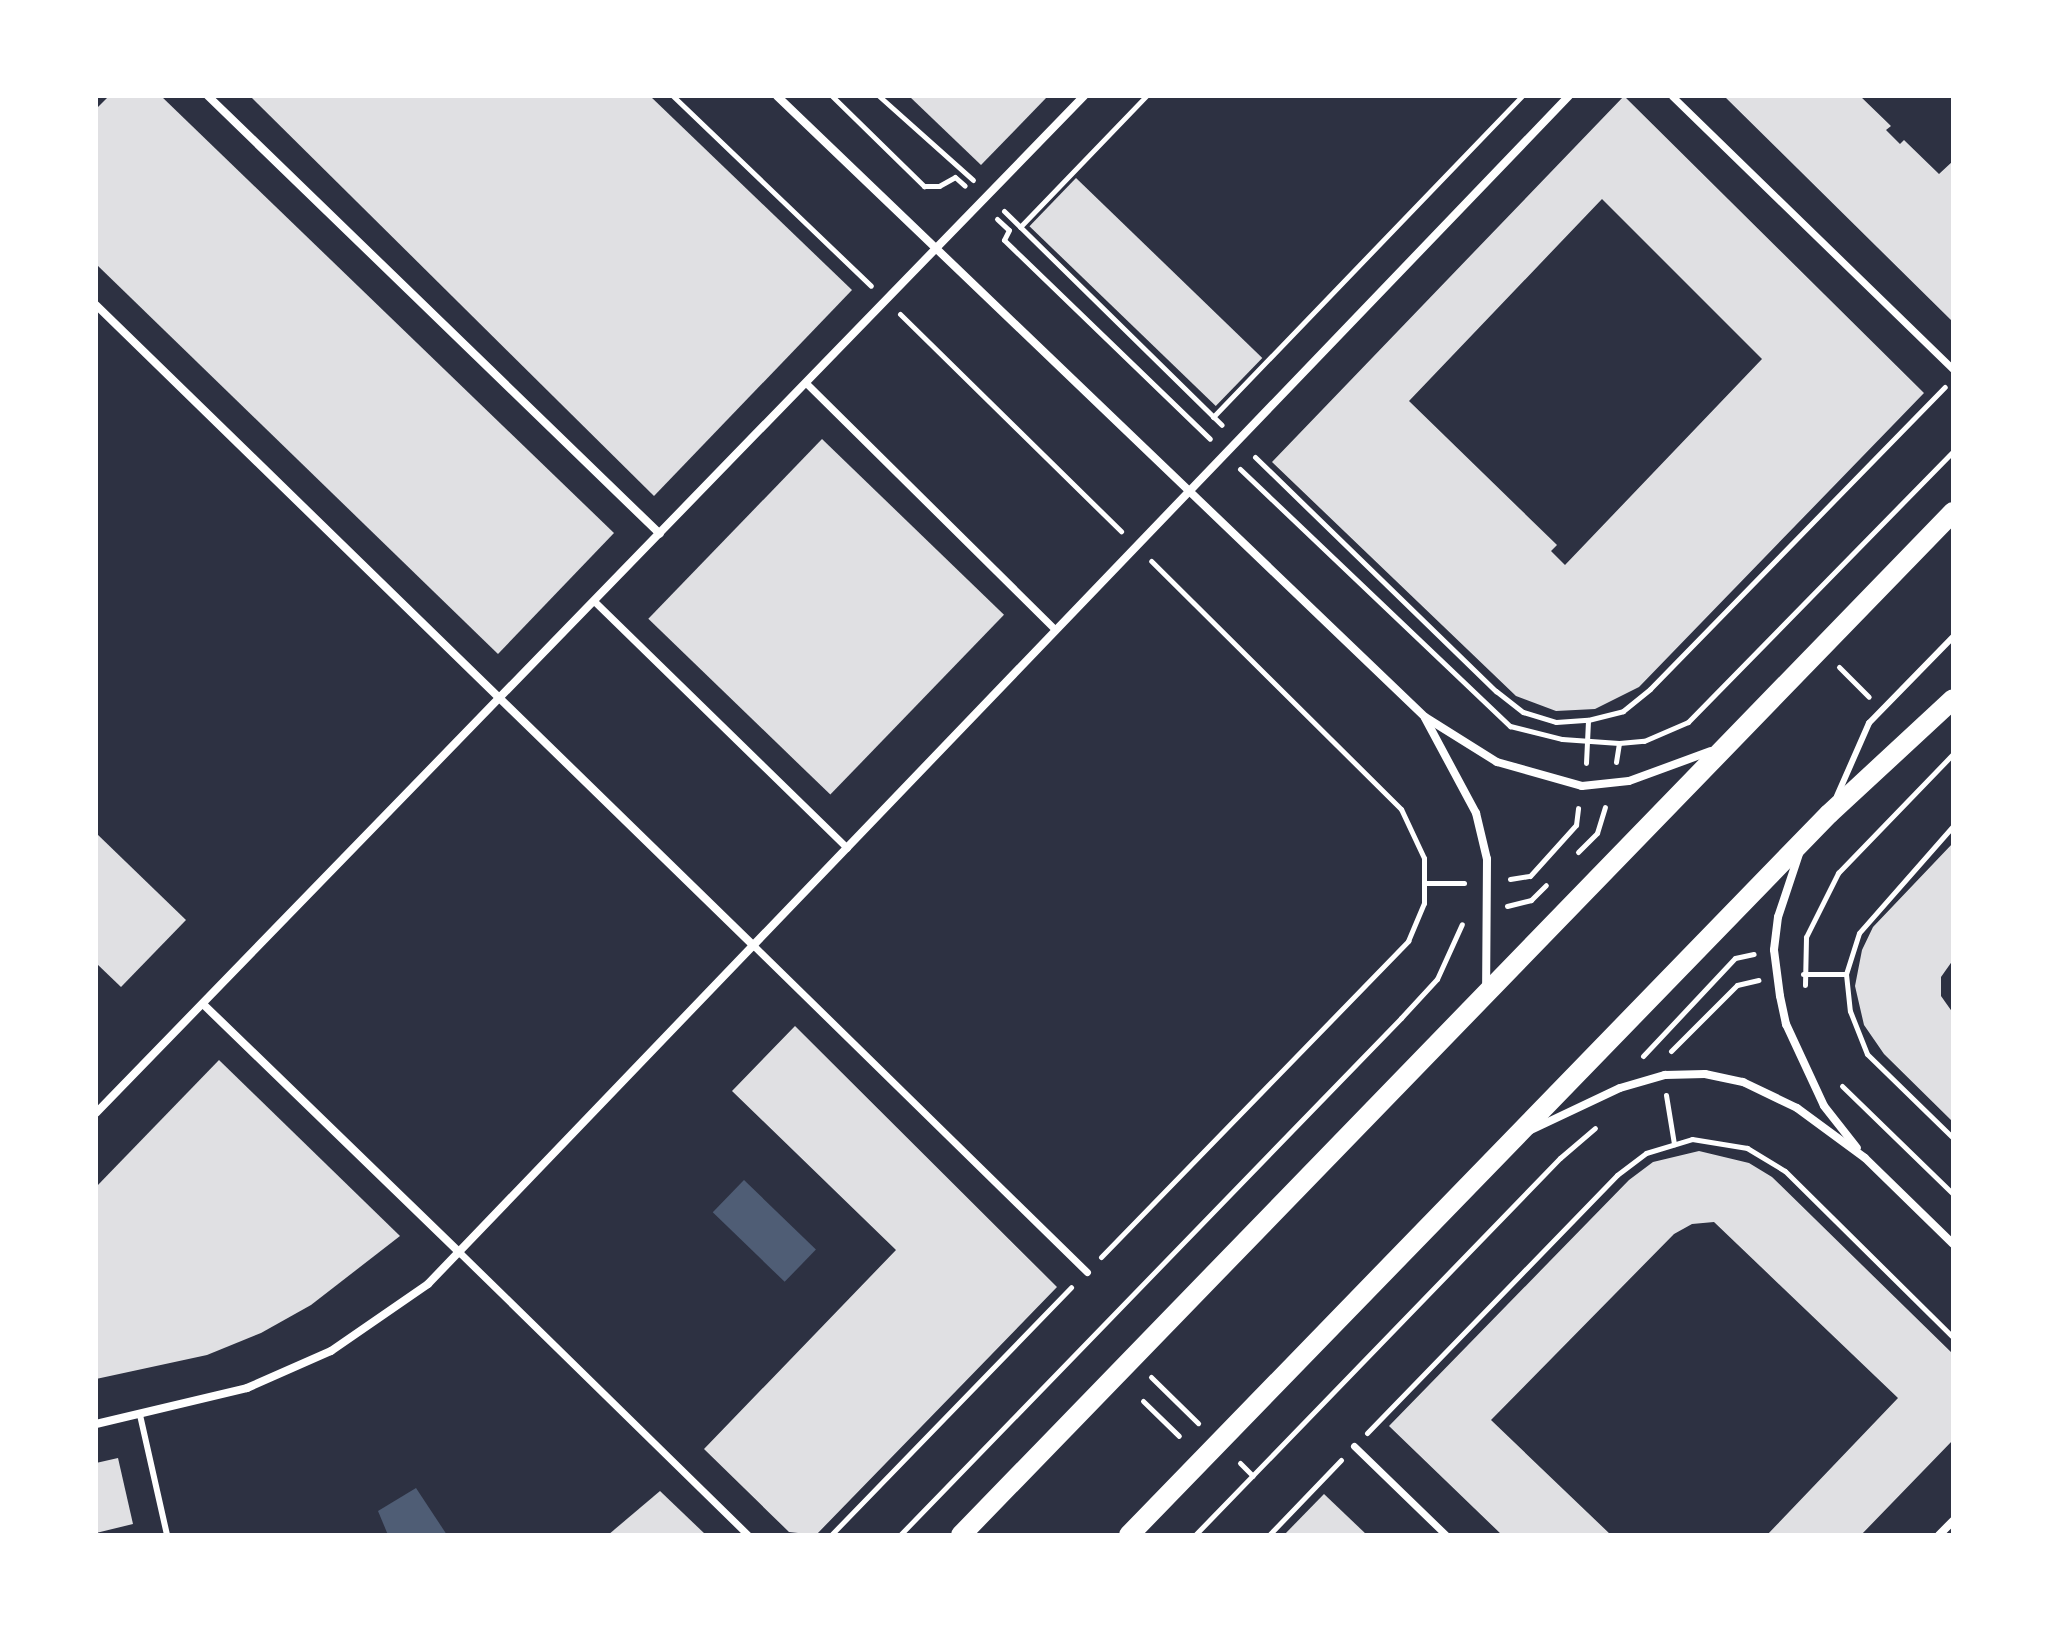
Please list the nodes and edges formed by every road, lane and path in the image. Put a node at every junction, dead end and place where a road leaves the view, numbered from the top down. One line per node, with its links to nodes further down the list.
1 (208, 96): 31 (street)
2 (673, 96): 17 (path)
3 (777, 96): 16 (street)
4 (832, 96): 12 (path)
5 (879, 96): 11 (path)
6 (1084, 96): 16 (street)
7 (1146, 96): 15 (path)
8 (1522, 96): 23 (path)
9 (1569, 96): 29 (street)
10 (1672, 96): 20 (street)
11 (976, 183)
12 (968, 190)
13 (1003, 210): 15 (path)
14 (996, 218): 25 (path)
15 (1020, 227): 23 (path)
16 (935, 250): 22 (street); 29 (street)
17 (871, 286)
18 (96, 305): 37 (street)
19 (893, 308): 32 (path)
20 (1953, 369)
21 (1953, 378): 41 (path)
22 (806, 383): 31 (street); 34 (street)
23 (1213, 417): 24 (path)
24 (1229, 432)
25 (1216, 445)
26 (1245, 448): 41 (path)
27 (1953, 451): 43 (path)
28 (1233, 462): 42 (path)
29 (1185, 493): 32 (street); 40 (street)
30 (1953, 512): 44 (main road)
31 (660, 534): 33 (street)
32 (1136, 545): 34 (street); 55 (path)
33 (595, 602): 37 (street); 51 (street)
34 (1055, 629): 51 (street)
35 (1953, 637): 48 (lane)
36 (1847, 675): 39 (path)
37 (501, 699): 58 (street); 65 (street)
38 (1953, 699): 48 (main road)
39 (1876, 703)
40 (1425, 717): 47 (street); 54 (street)
41 (1588, 720): 42 (path)
42 (1585, 740): 43 (path); 47 (path)
43 (1619, 743): 46 (path)
44 (1731, 743): 46 (street); 64 (main road)
45 (1953, 754): 57 (path)
46 (1612, 784): 47 (street); 52 (path)
47 (1582, 786): 54 (path)
48 (1829, 814): 50 (main road)
49 (1953, 826): 61 (path)
50 (1805, 839): 59 (street); 71 (main road)
51 (847, 848): 58 (street)
52 (1567, 864)
53 (1557, 875): 56 (path)
54 (1489, 881): 55 (path); 56 (street)
55 (1424, 883): 78 (path)
56 (1488, 908): 64 (street); 91 (path)
57 (1806, 937): 59 (path); 60 (path)
58 (754, 946): 77 (street); 78 (street)
59 (1774, 950): 62 (street); 68 (path)
60 (1805, 974): 61 (path); 62 (path); 63 (path)
61 (1846, 974): 72 (path)
62 (1777, 977): 66 (path); 74 (street)
63 (1805, 989)
64 (1485, 996): 92 (main road)
65 (203, 1004): 69 (street); 77 (street)
66 (1665, 1075): 68 (street); 73 (path); 74 (street)
67 (1833, 1078): 75 (path)
68 (1638, 1083): 71 (street)
69 (96, 1113)
70 (1599, 1125): 94 (path)
71 (1515, 1137): 93 (main road)
72 (1953, 1138)
73 (1674, 1144): 79 (path); 86 (path)
74 (1865, 1158): 76 (street)
75 (1953, 1194)
76 (1953, 1244)
77 (460, 1253): 82 (street); 89 (street)
78 (1087, 1272): 90 (path)
79 (1953, 1337)
80 (1159, 1385): 83 (path)
81 (1143, 1401): 85 (path)
82 (140, 1415): 84 (street); 88 (lane)
83 (1195, 1420)
84 (96, 1424)
85 (1179, 1436)
86 (1354, 1446): 95 (path); 96 (street)
87 (1953, 1521): 97 (street)
88 (167, 1535)
89 (748, 1535)
90 (831, 1535)
91 (900, 1535)
92 (961, 1535)
93 (1129, 1535)
94 (1195, 1535)
95 (1269, 1535)
96 (1446, 1535)
97 (1939, 1535)

